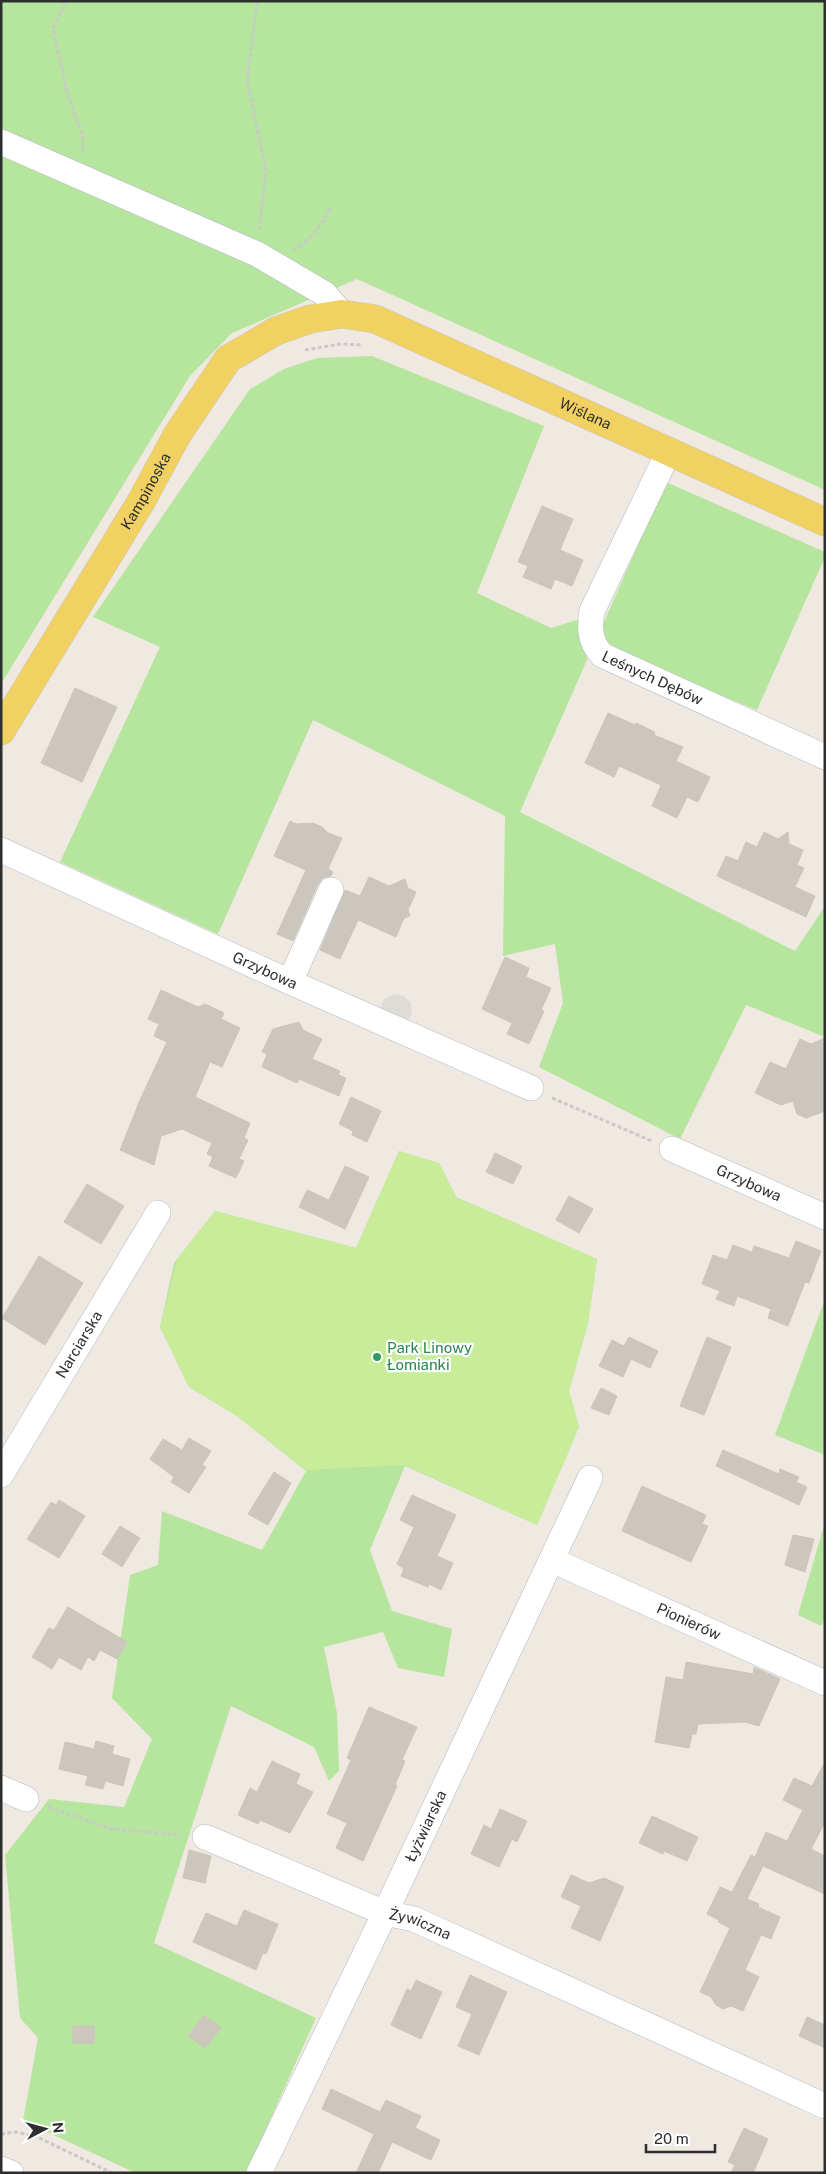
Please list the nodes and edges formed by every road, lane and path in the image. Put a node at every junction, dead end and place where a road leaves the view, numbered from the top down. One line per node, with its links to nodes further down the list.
1 (66, 1): 4 (path)
2 (257, 1): 6 (path)
3 (1, 142): 4 (street)
4 (83, 177): 6 (street)
5 (331, 208): 6 (path)
6 (261, 256): 7 (street)
7 (342, 314): 10 (main road, Wiślana); 12 (main road, Kampinoska)
8 (367, 344): 9 (path)
9 (302, 351)
10 (668, 451): 11 (main road, Wiślana); 13 (street, Leśnych Dębów)
11 (825, 522)
12 (1, 731)
13 (825, 757)
14 (1, 850): 16 (street, Grzybowa)
15 (331, 890): 16 (street)
16 (290, 982): 17 (street, Grzybowa)
17 (530, 1088): 18 (path)
18 (672, 1149): 20 (street, Grzybowa)
19 (158, 1213): 21 (street, Narciarska)
20 (825, 1217)
21 (1, 1475)
22 (590, 1478): 23 (street, Łyżwiarska)
23 (552, 1560): 24 (street, Pionierów); 28 (street, Łyżwiarska)
24 (825, 1683)
25 (1, 1788): 26 (street)
26 (26, 1799): 27 (path)
27 (205, 1837): 28 (street, Żywiczna)
28 (385, 1913): 29 (street, Żywiczna); 34 (street, Łyżwiarska)
29 (825, 2106)
30 (1, 2134): 33 (path)
31 (1, 2170): 32 (street)
32 (11, 2173)
33 (112, 2173)
34 (259, 2173)

